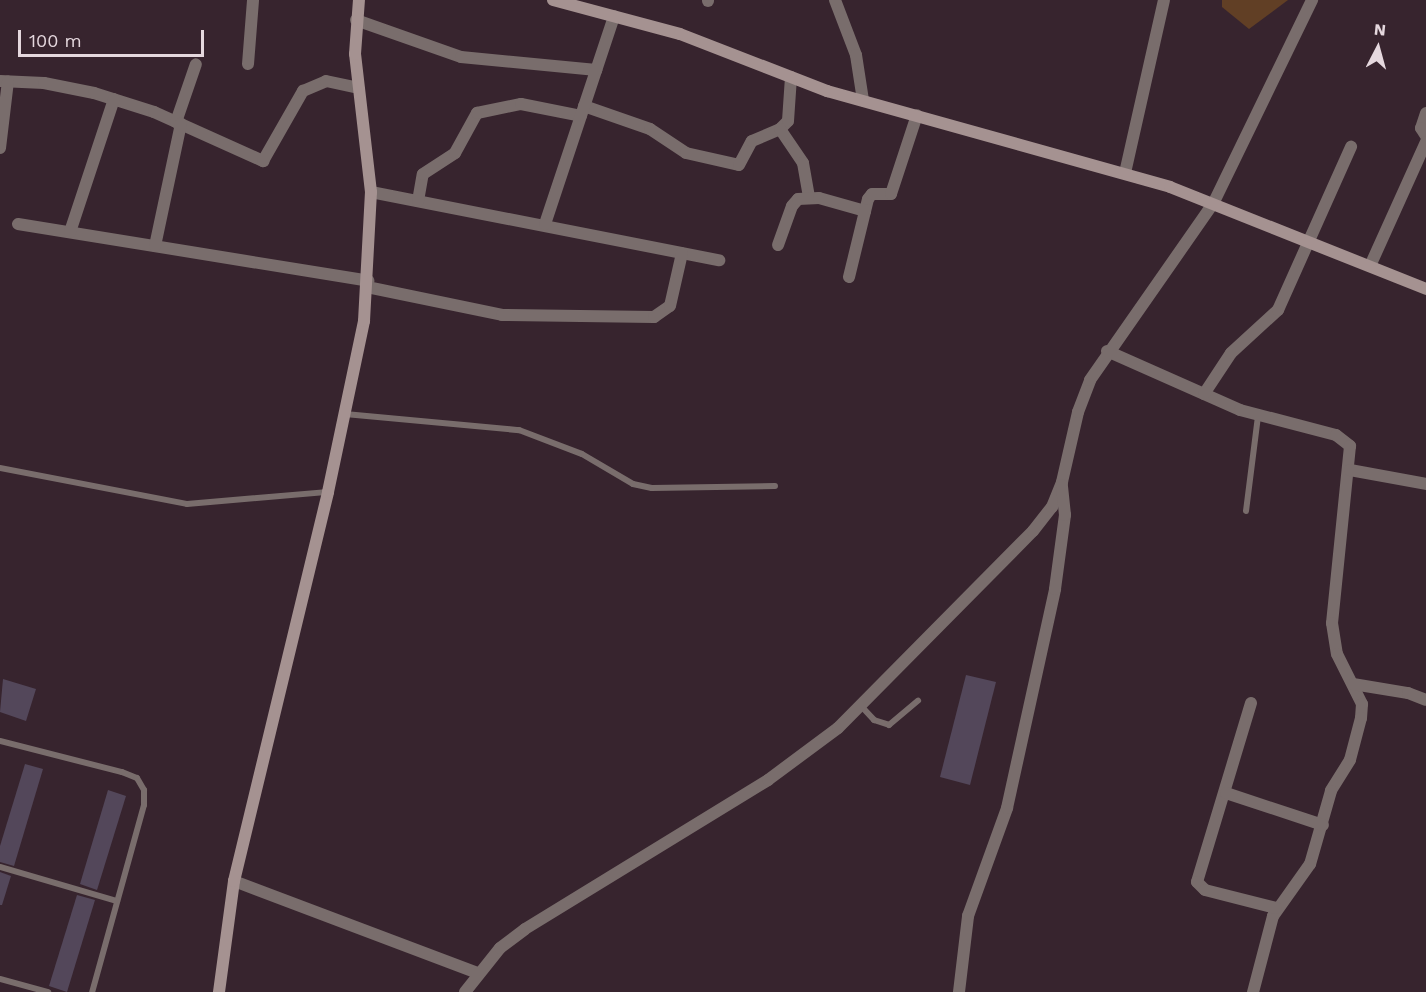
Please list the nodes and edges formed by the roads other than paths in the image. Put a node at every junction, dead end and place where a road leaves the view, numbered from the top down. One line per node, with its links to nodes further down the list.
1 (253, 0): 10 (street)
2 (358, 0): 8 (street)
3 (553, 0): 7 (street)
4 (835, 0): 16 (street)
5 (1164, 0): 26 (street)
6 (1312, 0): 30 (street)
7 (614, 16): 11 (street); 12 (street)
8 (356, 20): 11 (street); 14 (street)
9 (196, 64): 20 (street)
10 (248, 64)
11 (596, 70): 17 (street)
12 (790, 77): 16 (street); 21 (street)
13 (4, 81): 15 (street); 25 (street)
14 (358, 88): 20 (street); 27 (street)
15 (114, 99): 20 (street); 34 (street)
16 (863, 100): 19 (street)
17 (583, 111): 21 (street); 29 (street); 33 (street)
18 (1426, 113): 22 (street)
19 (917, 115): 26 (street); 31 (street)
20 (178, 123): 37 (street)
21 (780, 129): 28 (street)
22 (1426, 136)
23 (1426, 141): 40 (street)
24 (1352, 147): 35 (street)
25 (0, 148)
26 (1125, 173): 30 (street)
27 (371, 192): 29 (street); 42 (street)
28 (809, 197): 31 (street); 36 (street)
29 (418, 201): 33 (street)
30 (1213, 204): 35 (street); 44 (street)
31 (865, 211): 41 (street)
32 (18, 224): 34 (street)
33 (544, 224): 38 (street)
34 (70, 232): 37 (street)
35 (1310, 242): 40 (street); 45 (street)
36 (778, 245)
37 (155, 246): 42 (street)
38 (682, 253): 39 (street); 42 (street)
39 (719, 260)
40 (1370, 266): 43 (street)
41 (849, 277)
42 (368, 284): 46 (street)
43 (1426, 289)
44 (1107, 351): 45 (street); 50 (street)
45 (1204, 394): 47 (street)
46 (345, 414): 52 (lane); 53 (street)
47 (1258, 416): 49 (street); 54 (lane)
48 (0, 468): 53 (lane)
49 (1350, 470): 51 (street); 55 (street)
50 (1062, 482): 59 (street); 73 (street)
51 (1426, 484)
52 (776, 486)
53 (328, 492): 64 (street)
54 (1246, 511)
55 (1353, 684): 56 (street); 62 (street)
56 (1426, 700)
57 (918, 701): 59 (lane)
58 (1251, 703): 61 (street)
59 (862, 707): 67 (street)
60 (0, 741): 65 (lane)
61 (1226, 793): 62 (street); 66 (street)
62 (1323, 825): 66 (street)
63 (0, 867): 65 (lane)
64 (234, 881): 67 (street); 71 (street)
65 (117, 901): 70 (lane)
66 (1276, 908): 74 (street)
67 (477, 974): 72 (street)
68 (0, 979): 69 (lane)
69 (48, 992)
70 (92, 992)
71 (219, 992)
72 (465, 992)
73 (960, 992)
74 (1253, 992)

